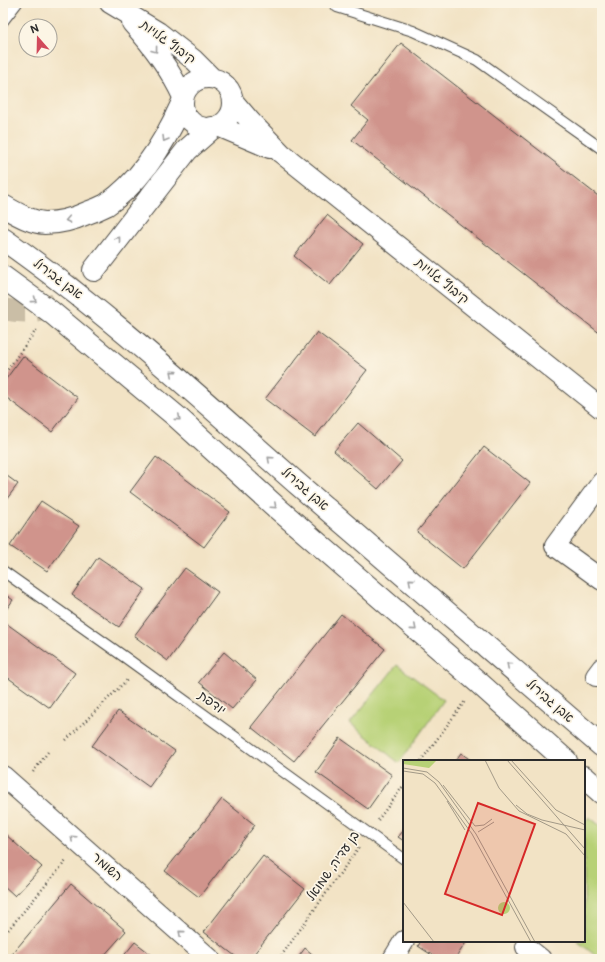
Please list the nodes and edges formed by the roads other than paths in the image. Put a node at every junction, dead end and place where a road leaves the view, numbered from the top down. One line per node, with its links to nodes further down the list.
1 (17, 3): 4 (lane)
2 (334, 3): 9 (lane)
3 (118, 5): 5 (street, קיבוץ גלויות); 6 (street, קיבוץ גלויות, one-way to 6)
4 (3, 21)
5 (212, 78): 6 (street); 7 (street)
6 (183, 100): 8 (street); 11 (street, one-way to 11)
7 (233, 101): 8 (street); 10 (street, קיבוץ גלויות)
8 (215, 127): 10 (street, קיבוץ גלויות); 13 (street, one-way to 8)
9 (602, 149)
10 (281, 153): 15 (street, קיבוץ גלויות)
11 (3, 206)
12 (3, 239): 19 (street, אבן גבירול, one-way to 12)
13 (94, 270)
14 (3, 277): 20 (street, one-way to 20)
15 (602, 408)
16 (602, 482): 18 (street)
17 (3, 571): 24 (lane, יודפת)
18 (602, 580)
19 (602, 746)
20 (565, 760)
21 (3, 776): 26 (street, השומר, one-way to 21)
22 (585, 778): 23 (street)
23 (602, 793)
24 (403, 858)
25 (403, 942): 27 (street)
26 (210, 959)
27 (393, 959)

